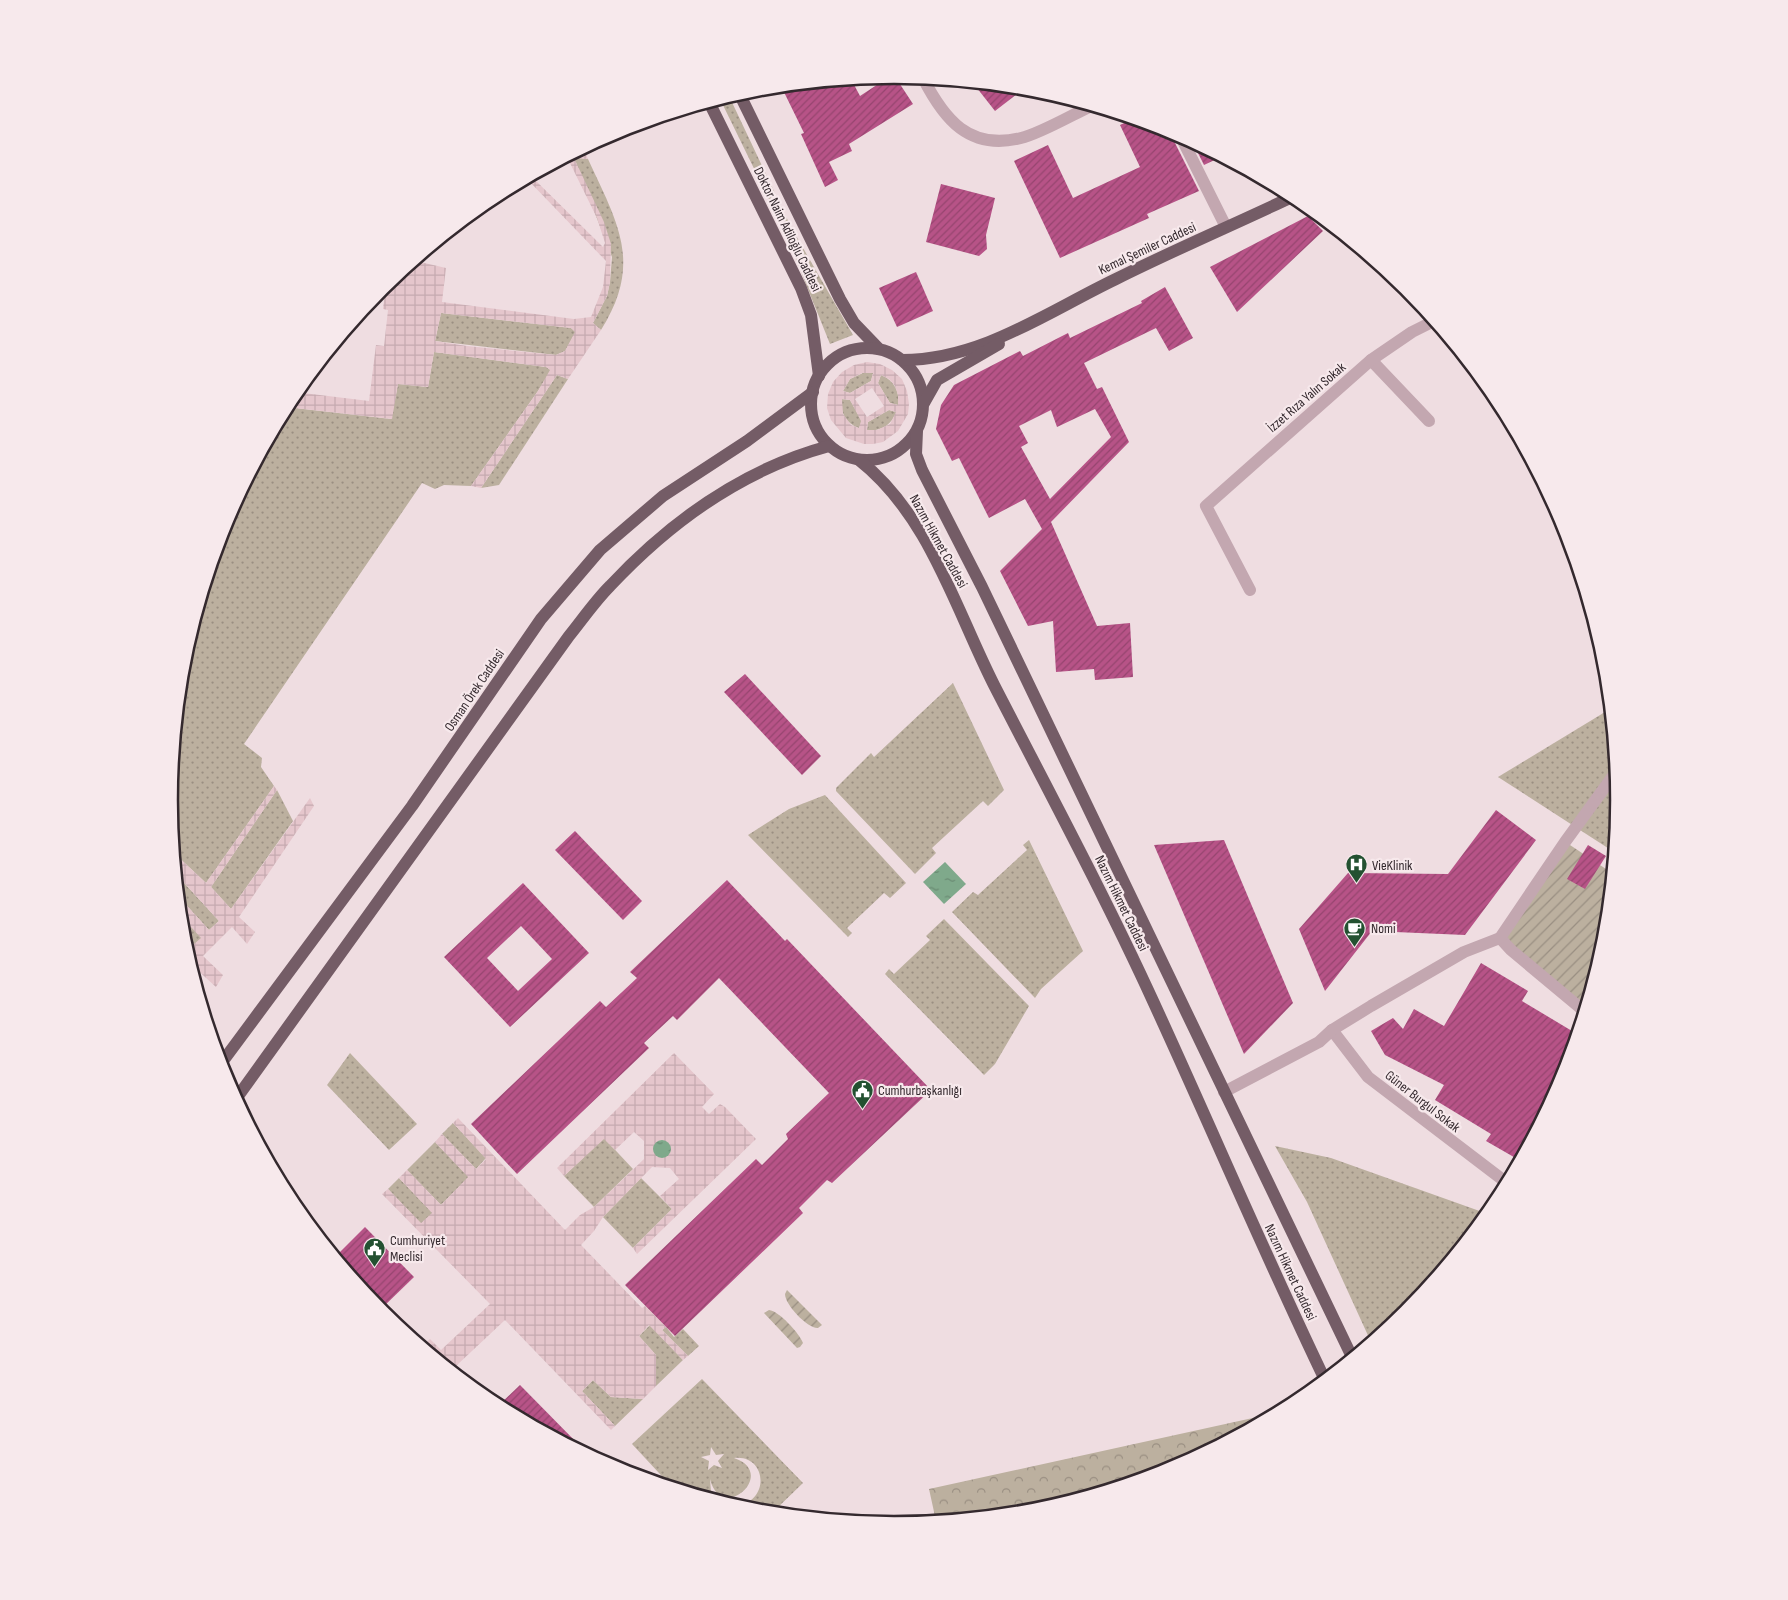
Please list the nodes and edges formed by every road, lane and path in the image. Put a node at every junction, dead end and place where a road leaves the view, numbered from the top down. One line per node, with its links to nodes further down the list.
1 (926, 85): 4 (street)
2 (743, 101): 10 (main road, Doktor Naim Adiloğlu Caddesi)
3 (712, 107): 13 (main road, Doktor Naim Adiloğlu Caddesi)
4 (1084, 109)
5 (1186, 146): 7 (street)
6 (1285, 200): 7 (main road, Kemal Şemiler Caddesi)
7 (1226, 228): 9 (main road, Kemal Şemiler Caddesi)
8 (1429, 324): 12 (street, İzzet Rıza Yalın Sokak)
9 (1016, 332): 11 (main road, Kemal Şemiler Caddesi); 15 (main road, Kemal Şemiler Caddesi)
10 (879, 349): 11 (main road); 13 (main road)
11 (902, 360): 15 (main road)
12 (1371, 360): 16 (street); 20 (street, İzzet Rıza Yalın Sokak)
13 (819, 376): 14 (main road)
14 (812, 392): 18 (main road); 25 (main road, Osman Örek Caddesi)
15 (924, 402): 17 (main road)
16 (1429, 421)
17 (917, 431): 19 (main road); 26 (main road, Nazım Hikmet Caddesi)
18 (830, 446): 19 (main road); 27 (main road)
19 (859, 460): 30 (main road, Nazım Hikmet Caddesi)
20 (1250, 590)
21 (1610, 781): 22 (street)
22 (1500, 938): 23 (street); 24 (street)
23 (1579, 1007)
24 (1332, 1030): 26 (street); 28 (street, Güner Burgul Sokak)
25 (226, 1057)
26 (1224, 1092): 29 (main road, Nazım Hikmet Caddesi)
27 (241, 1093)
28 (1502, 1178)
29 (1350, 1352)
30 (1322, 1374)

